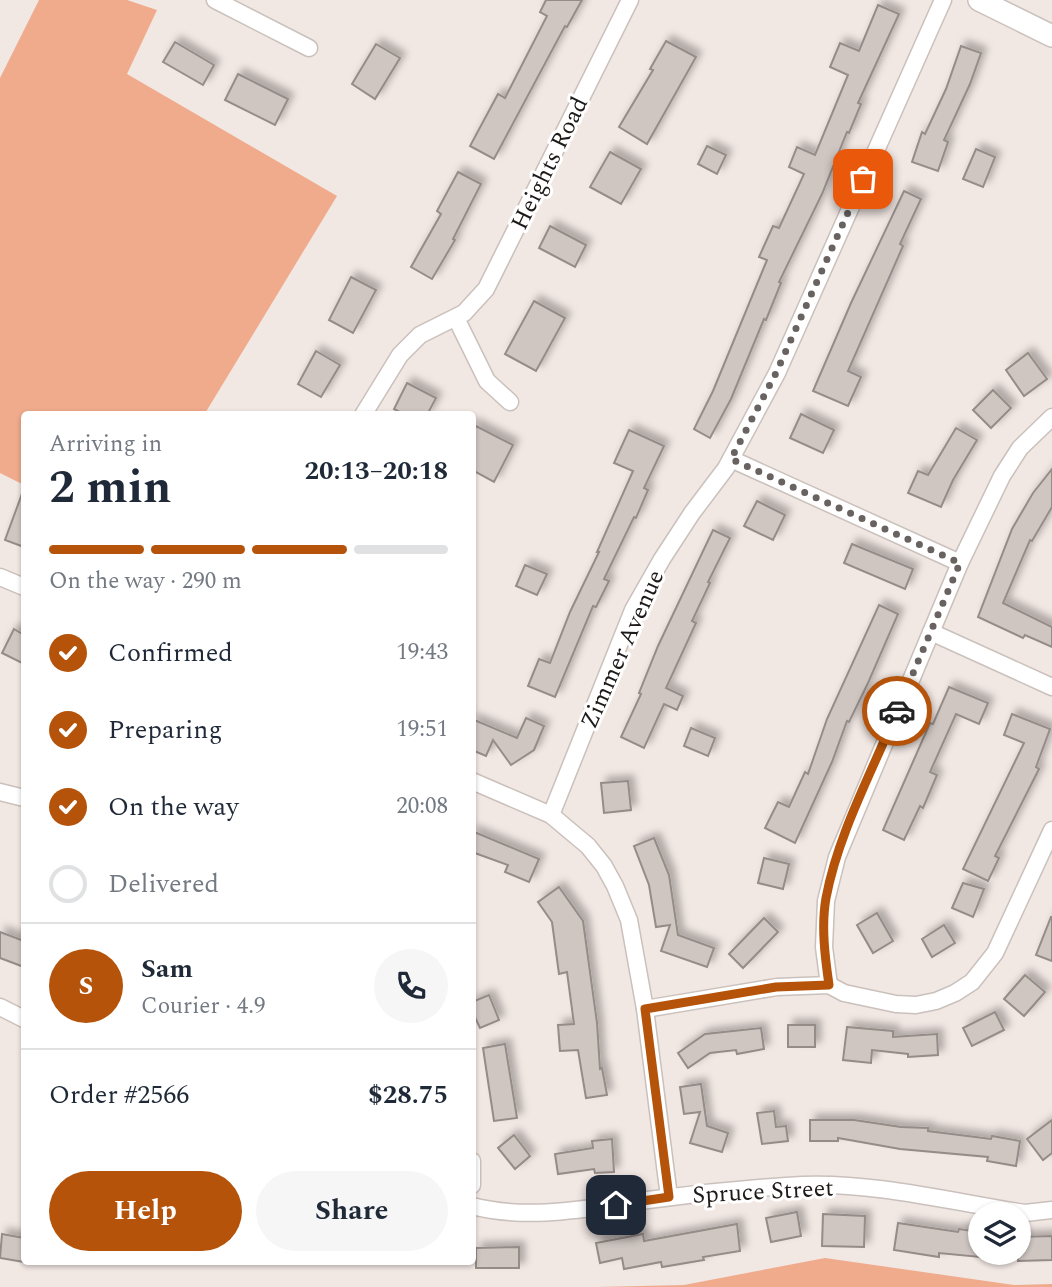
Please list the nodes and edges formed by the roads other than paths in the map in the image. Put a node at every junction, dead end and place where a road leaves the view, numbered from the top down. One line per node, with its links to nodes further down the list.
1 (215, 0): 6 (street)
2 (630, 0): 7 (street, Heights Road)
3 (943, 0): 11 (street, Zimmer Avenue)
4 (979, 0): 5 (main road)
5 (1052, 36)
6 (309, 48)
7 (456, 318): 8 (street); 9 (street, Heights Road)
8 (510, 402)
9 (365, 411)
10 (1052, 417): 12 (street)
11 (731, 459): 12 (street); 20 (street, Zimmer Avenue)
12 (960, 563): 15 (street)
13 (0, 578): 14 (street)
14 (21, 585)
15 (931, 632): 16 (street); 22 (street)
16 (1052, 687)
17 (476, 782): 20 (street)
18 (0, 792): 19 (street)
19 (21, 797)
20 (551, 815): 24 (street)
21 (1052, 830): 22 (street)
22 (829, 985): 24 (street)
23 (0, 1007): 25 (street)
24 (645, 1009): 26 (street)
25 (21, 1018)
26 (669, 1197): 27 (street, Spruce Street); 28 (street, Spruce Street)
27 (476, 1207)
28 (1052, 1210)

